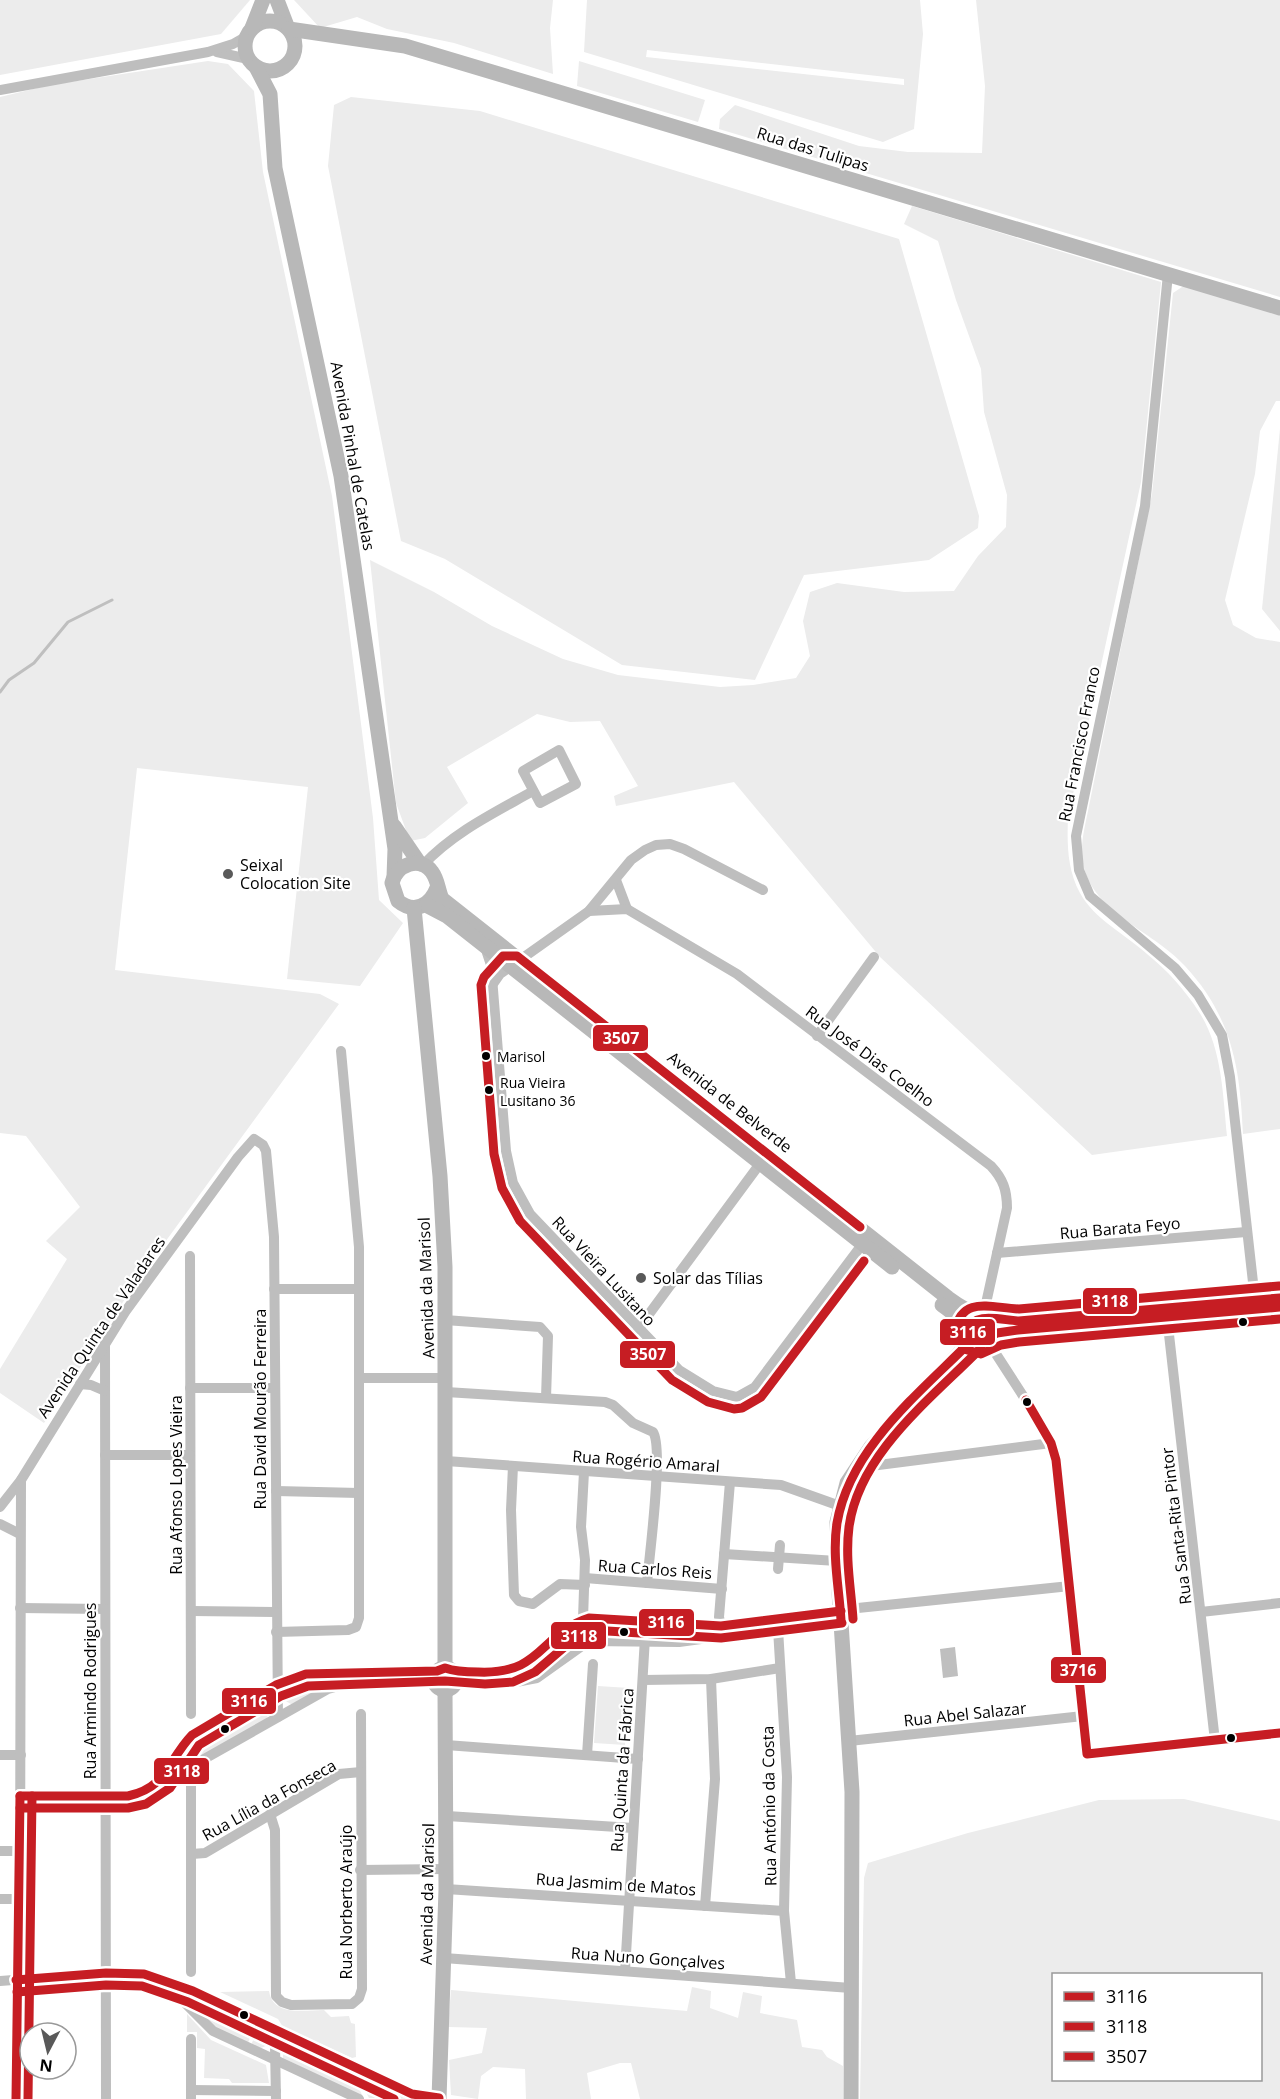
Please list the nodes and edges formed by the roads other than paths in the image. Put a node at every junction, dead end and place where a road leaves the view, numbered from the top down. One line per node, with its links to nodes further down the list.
1 (263, 0): 4 (main road)
2 (277, 0): 3 (main road)
3 (288, 28): 4 (main road); 5 (main road, Rua das Tulipas); 7 (main road)
4 (250, 32): 6 (street); 8 (main road)
5 (333, 36): 7 (main road); 12 (main road, Rua das Tulipas)
6 (208, 52): 8 (street); 10 (street)
7 (294, 55): 9 (main road)
8 (252, 63): 9 (main road); 11 (main road)
9 (282, 69): 11 (main road)
10 (0, 90)
11 (273, 109): 15 (main road, Avenida Pinhal de Catelas)
12 (1168, 274): 13 (main road, Rua das Tulipas); 32 (street, Rua Francisco Franco)
13 (1280, 308)
14 (533, 790): 14 (street); 16 (street)
15 (387, 812): 16 (main road, Avenida de Belverde); 17 (main road, Avenida Pinhal de Catelas)
16 (422, 864): 17 (main road); 19 (main road, Avenida de Belverde)
17 (393, 877): 21 (main road, Avenida de Belverde)
18 (616, 880): 20 (street); 22 (street); 23 (street)
19 (437, 888): 21 (main road); 26 (main road, Avenida de Belverde)
20 (763, 890)
21 (420, 906): 24 (main road, Avenida de Belverde); 43 (main road, Avenida da Marisol)
22 (627, 909): 23 (street); 28 (street, Rua José Dias Coelho)
23 (589, 911): 26 (street)
24 (485, 947): 26 (main road, Avenida de Belverde); 27 (street, Rua Vieira Lusitano)
25 (874, 957): 28 (street)
26 (515, 963): 27 (street); 31 (main road, Avenida de Belverde); 33 (main road, Avenida de Belverde)
27 (493, 984): 44 (street, Rua Vieira Lusitano)
28 (818, 1036): 34 (street, Rua José Dias Coelho)
29 (341, 1051): 37 (street)
30 (254, 1139): 36 (street, Rua David Mourão Ferreira); 46 (street, Avenida Quinta de Valadares)
31 (759, 1165): 33 (main road, Avenida de Belverde); 44 (street)
32 (1246, 1232): 34 (street, Rua Barata Feyo); 39 (street, Rua Francisco Franco)
33 (866, 1240): 42 (main road, Avenida de Belverde); 44 (street, Rua Vieira Lusitano); 45 (main road, Avenida de Belverde)
34 (997, 1253): 42 (street, Rua José Dias Coelho)
35 (190, 1256): 50 (street, Rua Afonso Lopes Vieira)
36 (274, 1288): 37 (street); 51 (street, Rua David Mourão Ferreira)
37 (359, 1289): 47 (street)
38 (1280, 1298): 39 (main road)
39 (1255, 1304): 40 (main road); 41 (main road)
40 (1280, 1306)
41 (1167, 1312): 42 (main road); 45 (main road); 83 (street, Rua Santa-Rita Pintor)
42 (983, 1318): 45 (main road); 45 (main road)
43 (446, 1320): 49 (main road, Avenida da Marisol); 53 (street)
44 (638, 1329)
45 (979, 1337): 54 (street); 59 (main road)
46 (105, 1344): 48 (street, Avenida Quinta de Valadares); 52 (street, Rua Armindo Rodrigues)
47 (359, 1378): 49 (street); 65 (street)
48 (80, 1384): 52 (street); 62 (street, Avenida Quinta de Valadares)
49 (446, 1385): 53 (street); 57 (main road, Avenida da Marisol)
50 (190, 1388): 51 (street); 56 (street, Rua Afonso Lopes Vieira)
51 (274, 1388): 64 (street, Rua David Mourão Ferreira)
52 (105, 1391): 55 (street, Rua Armindo Rodrigues)
53 (546, 1398): 61 (street)
54 (1051, 1443): 59 (street); 76 (street)
55 (105, 1455): 56 (street); 80 (street, Rua Armindo Rodrigues)
56 (190, 1455): 81 (street, Rua Afonso Lopes Vieira)
57 (446, 1461): 58 (street, Rua Rogério Amaral); 93 (main road, Avenida da Marisol)
58 (513, 1466): 60 (street, Rua Rogério Amaral); 74 (street, Rua Carlos Reis)
59 (855, 1468): 66 (main road)
60 (584, 1472): 61 (street, Rua Rogério Amaral); 74 (street)
61 (656, 1477): 63 (street, Rua Rogério Amaral); 75 (street)
62 (21, 1480): 67 (street, Avenida Quinta de Valadares); 69 (street)
63 (730, 1482): 66 (street, Rua Rogério Amaral); 71 (street)
64 (276, 1491): 65 (street); 82 (street, Rua David Mourão Ferreira)
65 (359, 1493): 89 (street)
66 (840, 1506): 72 (main road)
67 (0, 1507)
68 (0, 1524): 69 (street)
69 (20, 1534): 79 (street)
70 (780, 1545): 73 (street)
71 (724, 1554): 73 (street); 77 (street)
72 (837, 1561): 73 (street); 84 (main road)
73 (779, 1563)
74 (585, 1582): 75 (street, Rua Carlos Reis); 85 (street)
75 (647, 1583): 77 (street, Rua Carlos Reis)
76 (1070, 1586): 84 (street); 99 (street)
77 (722, 1589): 87 (street)
78 (1280, 1603): 83 (street)
79 (20, 1608): 80 (street); 106 (street)
80 (105, 1609): 113 (street, Rua Armindo Rodrigues)
81 (192, 1611): 82 (street); 97 (street, Rua Afonso Lopes Vieira)
82 (275, 1612): 89 (street, Rua David Mourão Ferreira)
83 (1201, 1612): 103 (street, Rua Santa-Rita Pintor)
84 (841, 1616): 87 (street); 88 (street); 102 (main road)
85 (583, 1619): 86 (street); 93 (street)
86 (646, 1621): 87 (street); 90 (street, Rua Quinta da Fábrica)
87 (721, 1626)
88 (778, 1629): 90 (street); 92 (street, Rua António da Costa)
89 (276, 1632): 96 (street, Rua David Mourão Ferreira)
90 (645, 1642): 93 (street); 95 (street, Rua Quinta da Fábrica)
91 (593, 1664): 107 (street)
92 (780, 1668): 94 (street); 127 (street, Rua António da Costa)
93 (445, 1678): 96 (street); 100 (street); 104 (main road, Avenida da Marisol)
94 (711, 1679): 95 (street); 126 (street)
95 (643, 1680): 108 (street, Rua Quinta da Fábrica)
96 (276, 1685): 100 (street, Rua David Mourão Ferreira); 111 (street)
97 (191, 1714)
98 (361, 1714): 110 (street, Rua Norberto Araújo)
99 (1083, 1716): 102 (street, Rua Abel Salazar); 103 (street)
100 (278, 1717): 109 (street)
101 (1280, 1733): 103 (street)
102 (849, 1741): 136 (main road)
103 (1215, 1741)
104 (446, 1745): 107 (street); 115 (main road, Avenida da Marisol)
105 (0, 1755): 106 (street)
106 (21, 1755): 112 (street)
107 (587, 1755): 108 (street)
108 (638, 1759): 116 (street, Rua Quinta da Fábrica)
109 (191, 1768): 111 (street); 119 (street)
110 (361, 1772): 114 (street, Rua Lília da Fonseca); 121 (street, Rua Norberto Araújo)
111 (152, 1789): 113 (street)
112 (20, 1796): 113 (street); 118 (street)
113 (105, 1796): 131 (street, Rua Armindo Rodrigues)
114 (270, 1814): 119 (street, Rua Lília da Fonseca); 121 (street, Rua Norberto Araújo)
115 (447, 1816): 116 (street); 120 (main road, Avenida da Marisol)
116 (633, 1828): 125 (street, Rua Quinta da Fábrica)
117 (0, 1851): 118 (street)
118 (21, 1851): 124 (street)
119 (192, 1854): 130 (street)
120 (446, 1869): 121 (street); 122 (main road, Avenida da Marisol)
121 (360, 1870)
122 (446, 1889): 125 (street, Rua Jasmim de Matos); 128 (main road, Avenida da Marisol)
123 (0, 1899): 124 (street)
124 (20, 1899): 133 (street)
125 (629, 1900): 126 (street, Rua Jasmim de Matos); 129 (street, Rua Quinta da Fábrica)
126 (705, 1906): 127 (street, Rua Jasmim de Matos)
127 (784, 1911): 135 (street, Rua António da Costa)
128 (444, 1958): 129 (street, Rua Nuno Gonçalves); 142 (main road, Avenida da Marisol)
129 (625, 1971): 135 (street, Rua Nuno Gonçalves)
130 (191, 1972)
131 (105, 1973): 132 (street); 133 (street); 144 (street, Rua Armindo Rodrigues)
132 (144, 1974): 137 (street); 139 (street)
133 (16, 1980): 134 (street); 143 (street)
134 (0, 1981)
135 (791, 1983): 136 (street, Rua Nuno Gonçalves)
136 (851, 1988): 146 (main road)
137 (282, 2033): 139 (street); 142 (street)
138 (191, 2039): 140 (street)
139 (276, 2061): 141 (street); 145 (street)
140 (191, 2095): 141 (street)
141 (276, 2095)
142 (439, 2098)
143 (16, 2099)
144 (106, 2099)
145 (359, 2099)
146 (851, 2099)

